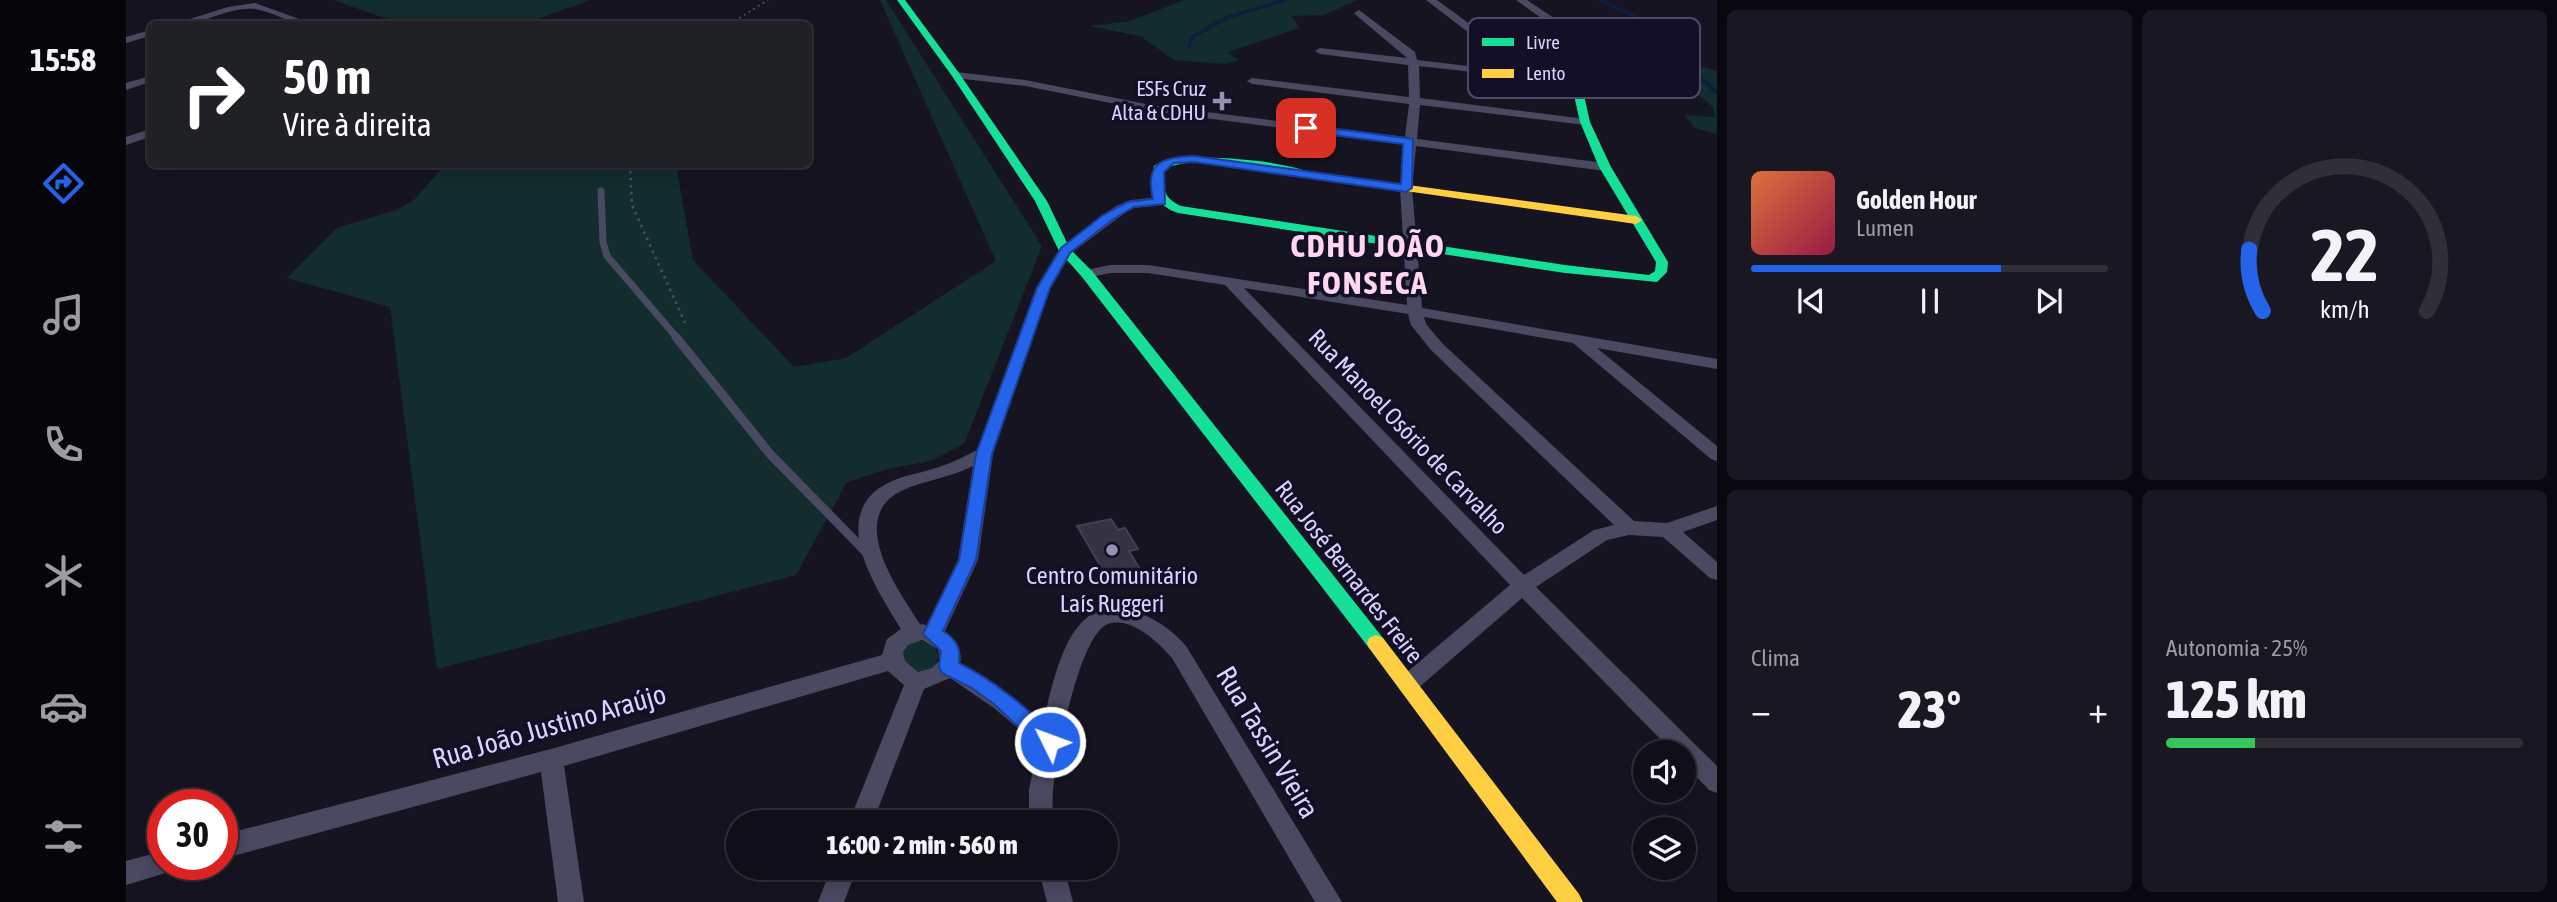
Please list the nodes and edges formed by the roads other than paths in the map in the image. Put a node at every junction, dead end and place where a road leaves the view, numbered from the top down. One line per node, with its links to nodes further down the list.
1 (901, 0): 14 (street, Rua José Bernardes Freire)
2 (1431, 0): 8 (street)
3 (1521, 0): 5 (street)
4 (1359, 13): 12 (street)
5 (1547, 18)
6 (189, 21): 7 (street)
7 (300, 21)
8 (1468, 27)
9 (147, 34): 10 (street)
10 (126, 40)
11 (1320, 51): 12 (street)
12 (1413, 61): 13 (street); 19 (street)
13 (1468, 68)
14 (956, 75): 23 (street); 30 (street, Rua José Bernardes Freire)
15 (147, 80): 17 (street)
16 (1252, 81): 19 (street)
17 (126, 87)
18 (1580, 98): 20 (street)
19 (1414, 101): 20 (street); 23 (street)
20 (1585, 122): 24 (street)
21 (147, 134): 22 (street)
22 (126, 141)
23 (1409, 142): 24 (street); 25 (street)
24 (1605, 167): 28 (street)
25 (1406, 188): 27 (street); 28 (street); 29 (street)
26 (601, 191): 41 (lane)
27 (1164, 204): 29 (street); 30 (street)
28 (1636, 220): 29 (street)
29 (1412, 245): 33 (street)
30 (1065, 251): 31 (street, Rua José Bernardes Freire); 36 (street)
31 (1087, 274): 32 (street); 48 (street, Rua José Bernardes Freire)
32 (1229, 281): 33 (street); 43 (street, Rua Manoel Osório de Carvalho)
33 (1415, 311): 34 (street); 39 (street)
34 (1577, 339): 35 (street); 37 (street)
35 (1717, 364)
36 (984, 454): 41 (street); 44 (street)
37 (1717, 455)
38 (1717, 513): 40 (street)
39 (1629, 528): 40 (street); 43 (street)
40 (1668, 530): 42 (street)
41 (869, 555): 44 (street)
42 (1717, 573)
43 (1523, 586): 48 (street); 51 (street, Rua Manoel Osório de Carvalho)
44 (923, 634): 45 (street); 46 (street)
45 (892, 661): 47 (street); 50 (street, Rua João Justino Araújo)
46 (949, 667): 47 (street); 49 (street)
47 (915, 681): 52 (street)
48 (1408, 684): 63 (street, Rua José Bernardes Freire)
49 (1050, 742): 53 (street); 62 (street, Rua Tassin Vieira)
50 (551, 760): 54 (street, Rua João Justino Araújo); 59 (street)
51 (1717, 782)
52 (867, 810)
53 (1041, 810)
54 (238, 843)
55 (147, 867): 56 (street)
56 (126, 873)
57 (839, 880): 60 (street)
58 (1054, 880): 61 (street)
59 (571, 902)
60 (831, 902)
61 (1060, 902)
62 (1328, 902)
63 (1571, 902)

